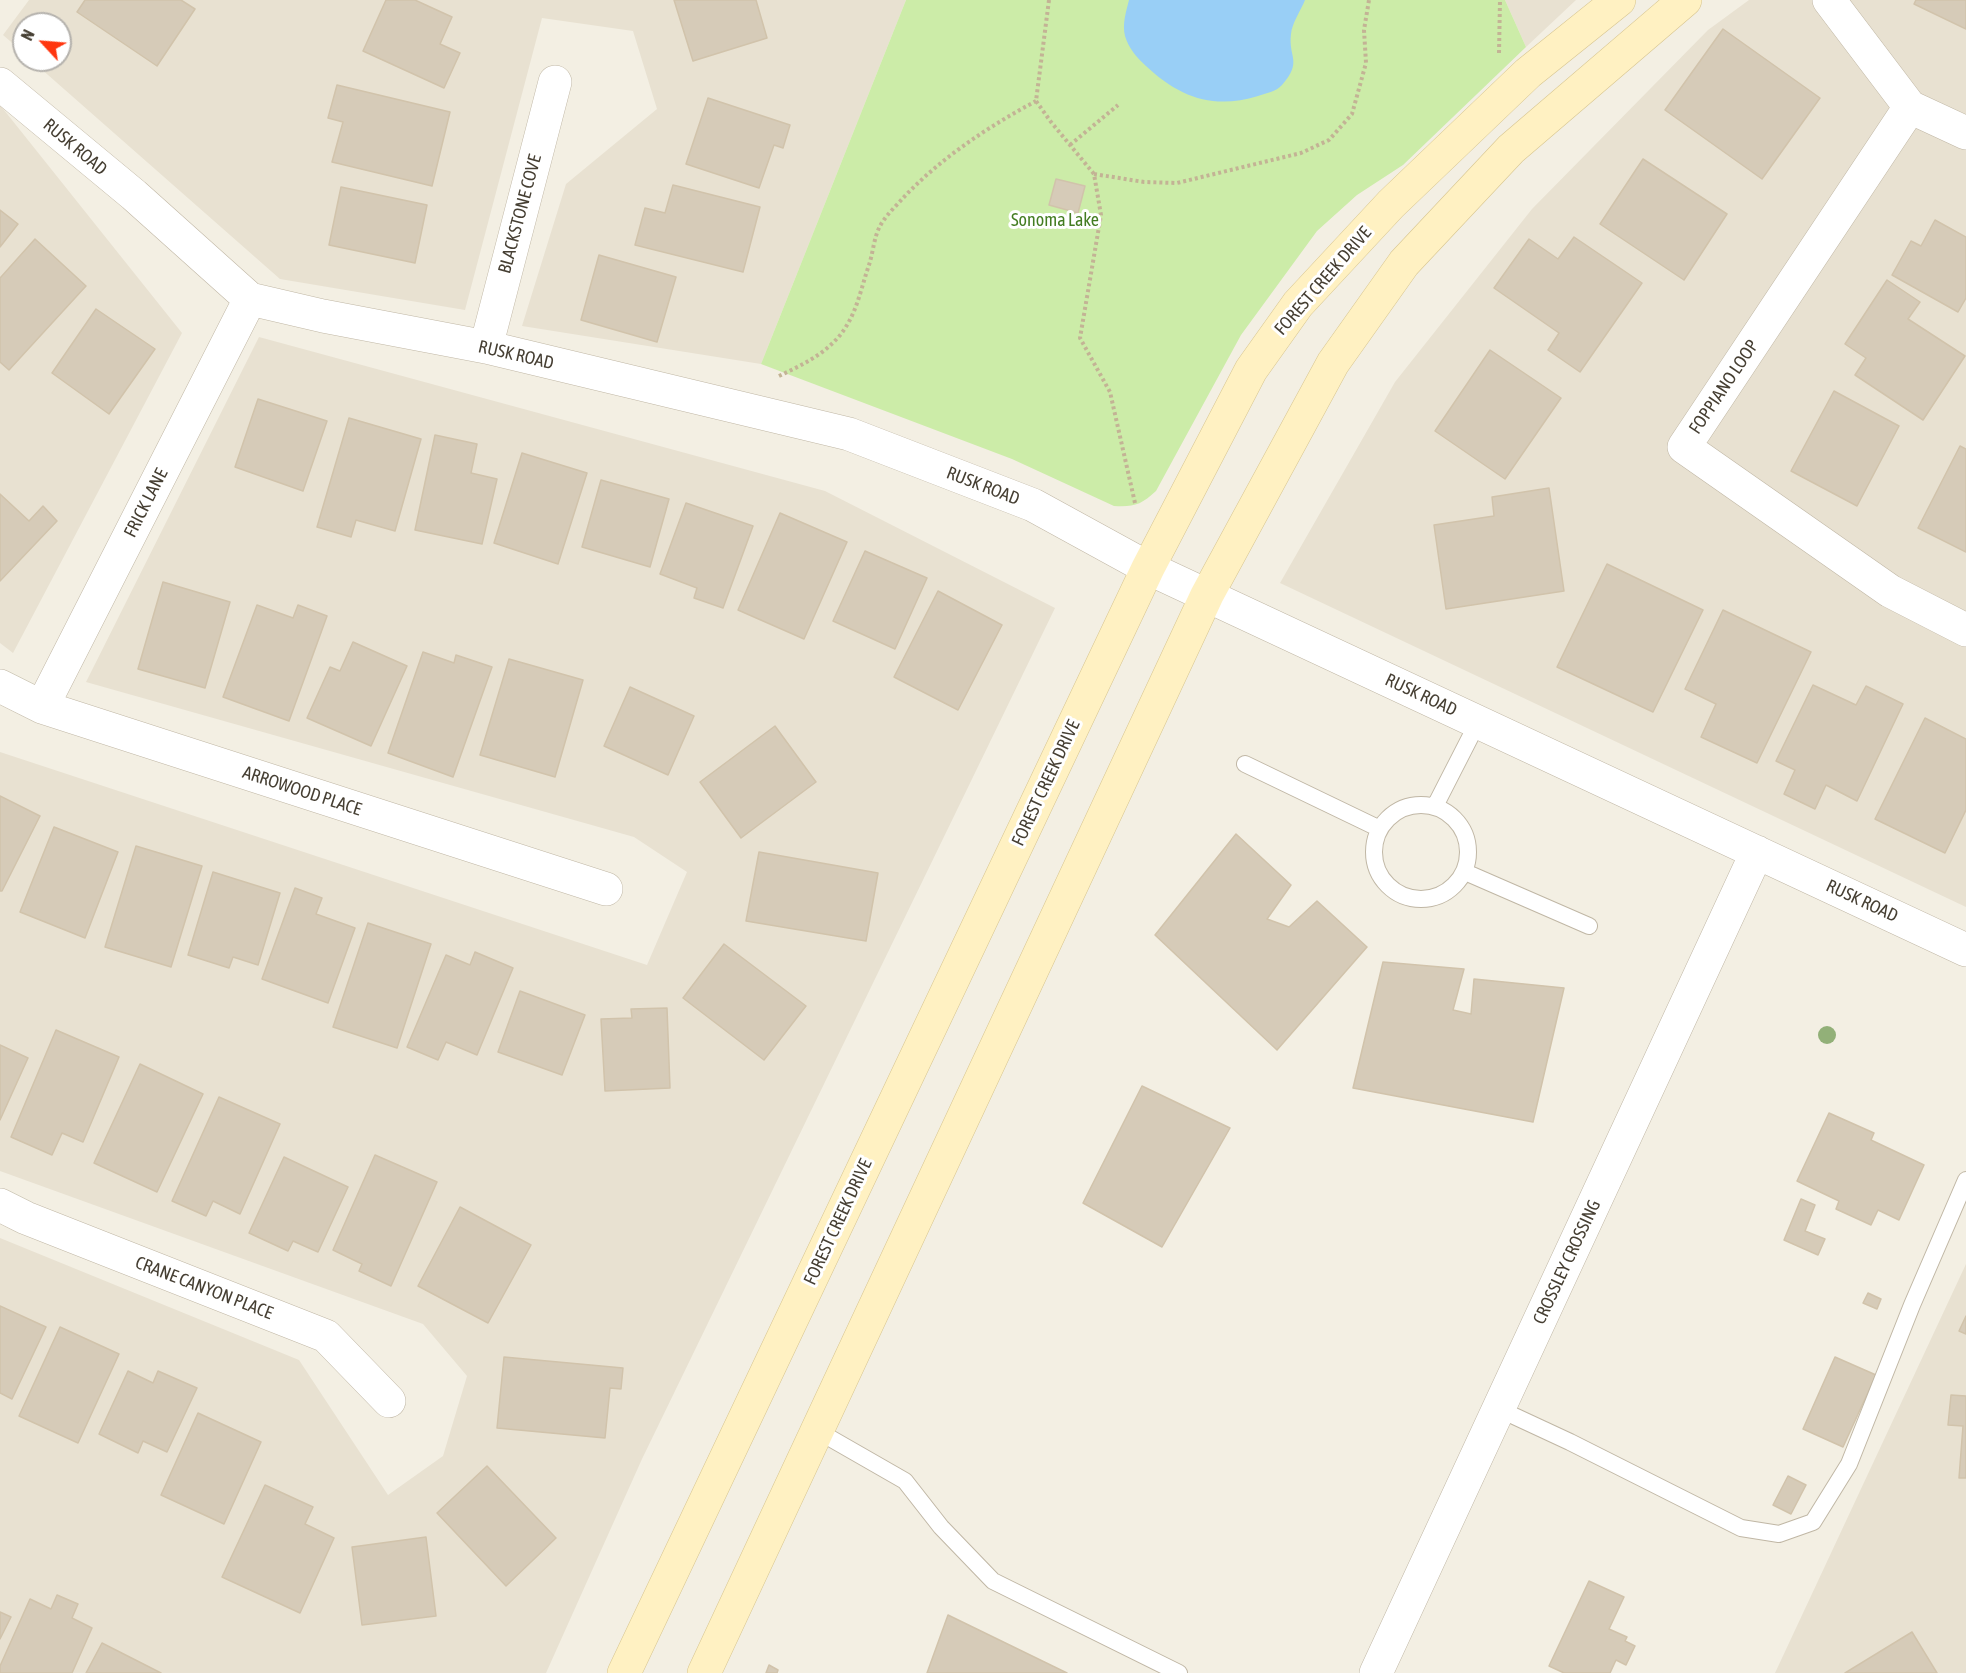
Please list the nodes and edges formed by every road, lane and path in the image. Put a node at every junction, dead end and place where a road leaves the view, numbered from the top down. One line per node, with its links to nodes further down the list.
1 (1049, 0): 10 (path)
2 (1369, 0): 15 (path)
3 (1500, 0): 7 (path)
4 (1619, 0): 20 (street, FOREST CREEK DRIVE)
5 (1685, 0): 21 (street)
6 (1829, 0): 12 (street)
7 (1499, 54)
8 (555, 82): 17 (street, BLACKSTONE COVE)
9 (0, 84): 16 (street, RUSK ROAD)
10 (1036, 101): 14 (path); 18 (path)
11 (1118, 105): 14 (path)
12 (1910, 107): 13 (street); 22 (street, FOPPIANO LOOP)
13 (1966, 133)
14 (1070, 145): 15 (path)
15 (1094, 174): 19 (path)
16 (250, 299): 17 (street, RUSK ROAD); 24 (street, FRICK LANE)
17 (486, 347): 20 (street, RUSK ROAD)
18 (779, 376)
19 (1135, 503)
20 (1148, 568): 21 (street, RUSK ROAD); 39 (street, FOREST CREEK DRIVE)
21 (1207, 595): 25 (street, RUSK ROAD); 38 (street)
22 (1966, 630)
23 (0, 686): 24 (street, ARROWOOD PLACE)
24 (42, 707): 31 (street, ARROWOOD PLACE)
25 (1478, 722): 27 (lane); 29 (street, RUSK ROAD)
26 (1245, 764): 28 (lane)
27 (1435, 806): 28 (lane); 30 (lane)
28 (1380, 829): 30 (lane)
29 (1757, 852): 33 (street, RUSK ROAD); 37 (street, CROSSLEY CROSSING)
30 (1465, 872): 32 (lane)
31 (606, 889)
32 (1589, 926)
33 (1966, 950)
34 (1966, 1180): 37 (lane)
35 (0, 1205): 36 (street, CRANE CANYON PLACE)
36 (389, 1401)
37 (1498, 1409): 42 (street, CROSSLEY CROSSING)
38 (816, 1430): 40 (street); 41 (lane)
39 (624, 1673)
40 (704, 1673)
41 (1179, 1673)
42 (1376, 1673)

